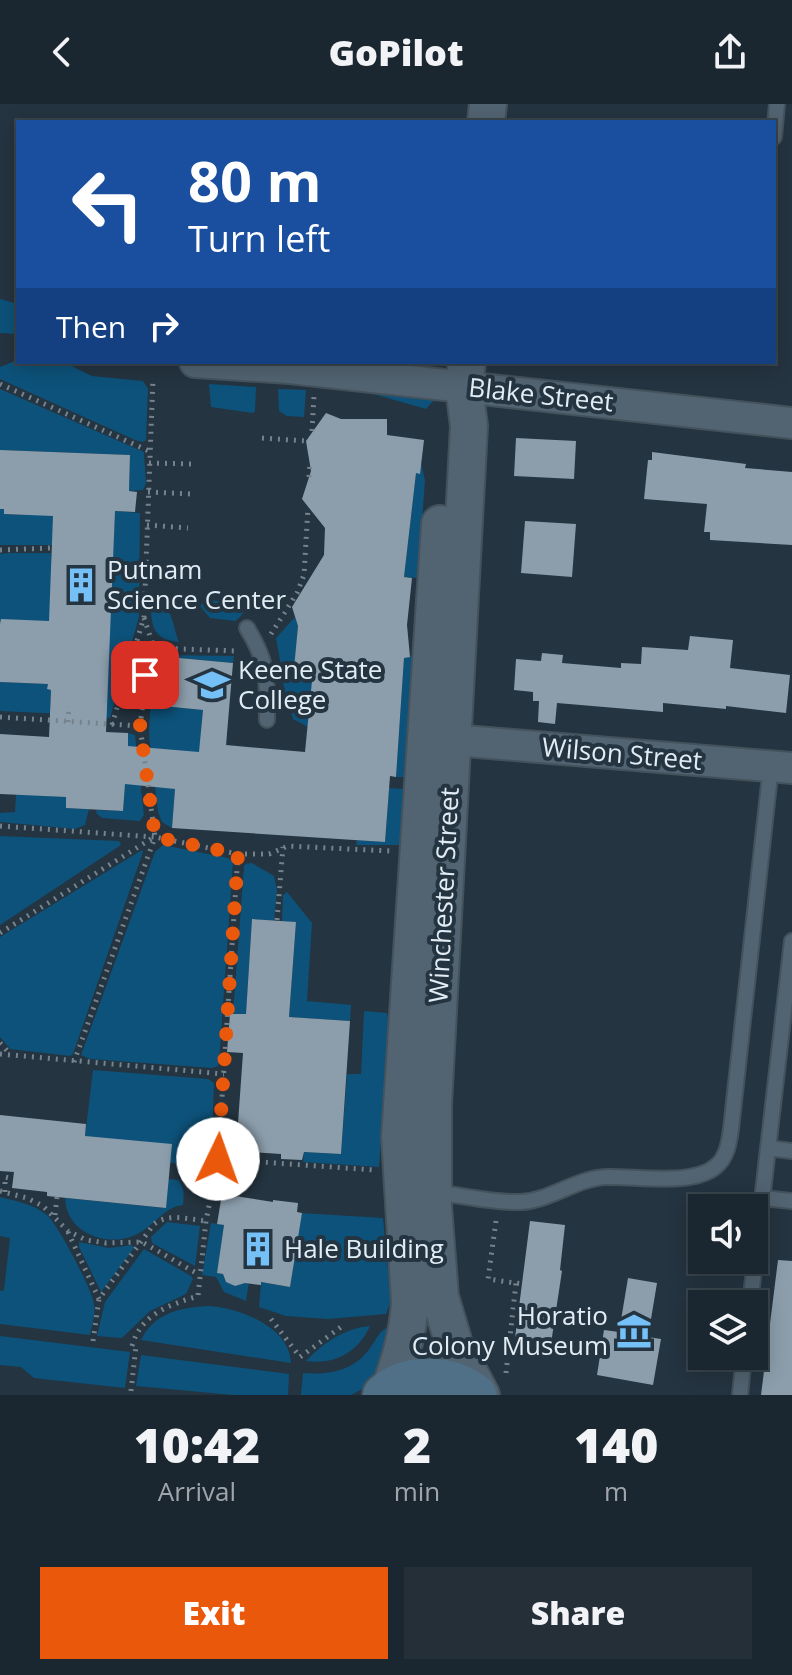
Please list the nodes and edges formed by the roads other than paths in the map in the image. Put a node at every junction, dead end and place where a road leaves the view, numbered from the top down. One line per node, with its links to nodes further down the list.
1 (227, 364): 2 (street, Blake Street)
2 (466, 374): 3 (street, Blake Street); 6 (street, Winchester Street); 20 (street, Winchester Street)
3 (792, 423)
4 (247, 628): 5 (lane)
5 (267, 720)
6 (453, 740): 7 (street, Wilson Street); 19 (street, Winchester Street)
7 (781, 767): 14 (lane)
8 (792, 941): 9 (lane)
9 (788, 1005): 10 (lane)
10 (776, 1077): 11 (lane); 12 (lane)
11 (792, 1078)
12 (768, 1148): 13 (lane); 15 (lane)
13 (792, 1151)
14 (447, 1194)
15 (762, 1194)
16 (768, 1199): 17 (lane)
17 (792, 1201)
18 (743, 1370): 21 (lane)
19 (487, 1392): 20 (main road)
20 (386, 1393)
21 (740, 1395)

